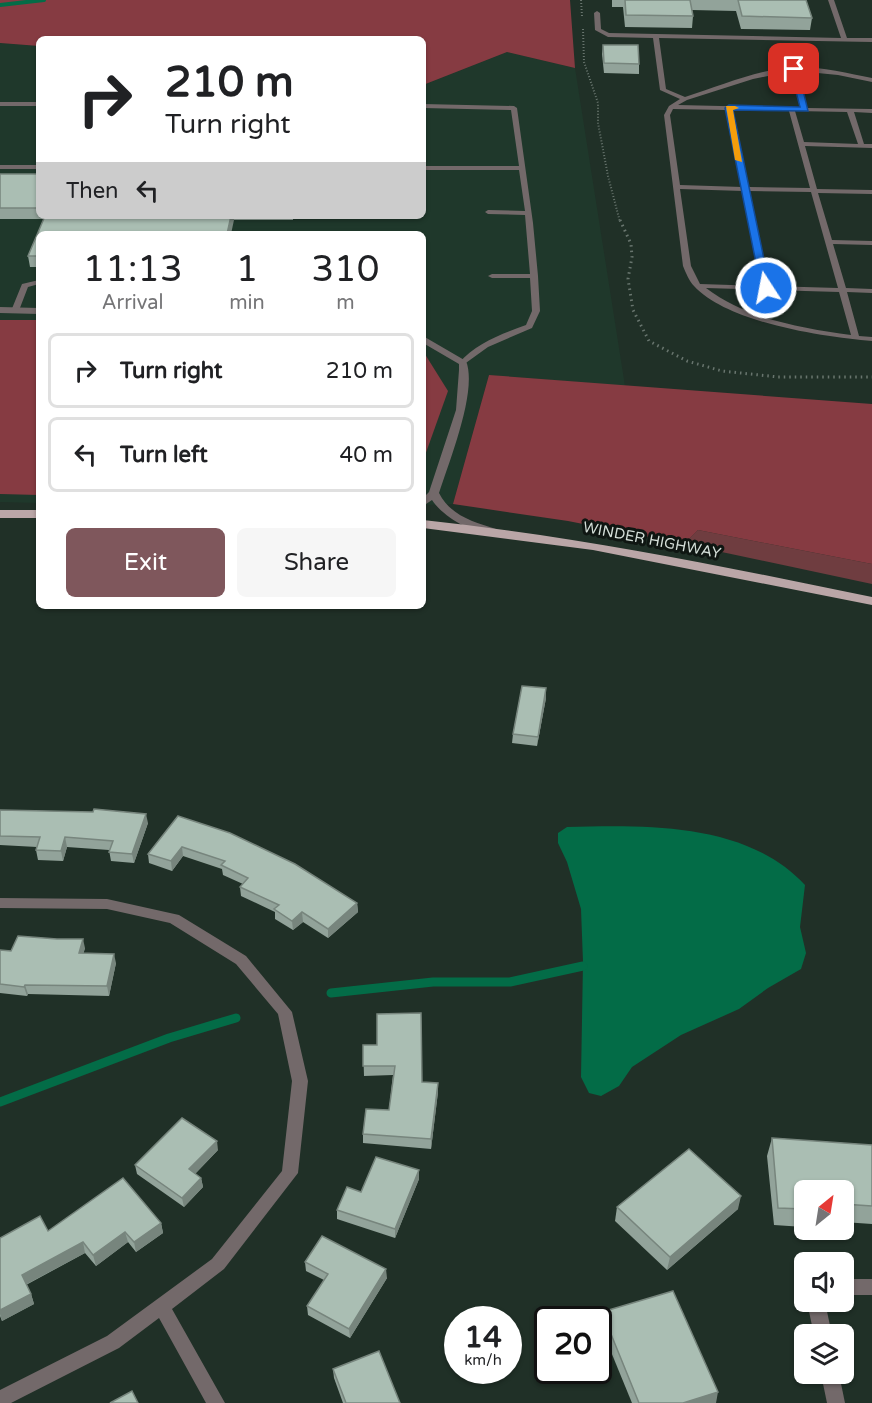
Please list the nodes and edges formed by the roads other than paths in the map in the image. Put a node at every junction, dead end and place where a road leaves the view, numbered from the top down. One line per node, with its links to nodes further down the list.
1 (831, 0): 4 (lane)
2 (597, 13): 3 (lane)
3 (656, 36): 4 (lane); 8 (lane)
4 (845, 40): 5 (lane)
5 (872, 40)
6 (794, 69): 7 (lane); 8 (lane); 15 (lane)
7 (872, 81)
8 (685, 99): 12 (lane)
9 (0, 104): 10 (lane)
10 (36, 104)
11 (426, 106): 24 (lane)
12 (671, 107): 13 (lane); 25 (lane)
13 (729, 108): 14 (lane); 26 (lane)
14 (791, 109): 15 (lane); 18 (lane)
15 (805, 110): 16 (lane)
16 (850, 111): 17 (lane); 19 (lane)
17 (872, 111)
18 (802, 144): 19 (lane); 27 (lane)
19 (861, 146): 20 (lane)
20 (872, 146)
21 (0, 167): 22 (lane)
22 (36, 167)
23 (426, 168): 24 (lane)
24 (522, 168): 30 (lane)
25 (677, 187): 26 (lane); 36 (lane)
26 (745, 188): 27 (lane); 37 (lane)
27 (815, 190): 28 (lane); 31 (lane)
28 (872, 192)
29 (488, 212): 30 (lane)
30 (527, 213): 34 (lane)
31 (829, 242): 32 (lane); 38 (lane)
32 (872, 243)
33 (492, 276): 34 (lane)
34 (534, 276): 46 (lane)
35 (36, 283): 41 (lane)
36 (698, 286): 37 (lane); 43 (lane)
37 (766, 288): 38 (lane)
38 (842, 290): 39 (lane); 43 (lane)
39 (872, 291)
40 (0, 310): 41 (street)
41 (15, 311): 42 (street)
42 (36, 311)
43 (856, 338): 44 (lane)
44 (872, 339)
45 (426, 341): 46 (street)
46 (463, 363): 47 (street)
47 (434, 493): 48 (street); 52 (street)
48 (426, 500)
49 (0, 513): 50 (main road)
50 (36, 514)
51 (426, 524): 52 (main road, WINDER HIGHWAY)
52 (492, 531): 53 (main road, WINDER HIGHWAY)
53 (872, 602)
54 (0, 903): 57 (street)
55 (854, 1287): 56 (street)
56 (872, 1287)
57 (161, 1306): 59 (street); 60 (street)
58 (832, 1384): 61 (street)
59 (0, 1399)
60 (216, 1403)
61 (836, 1403)

